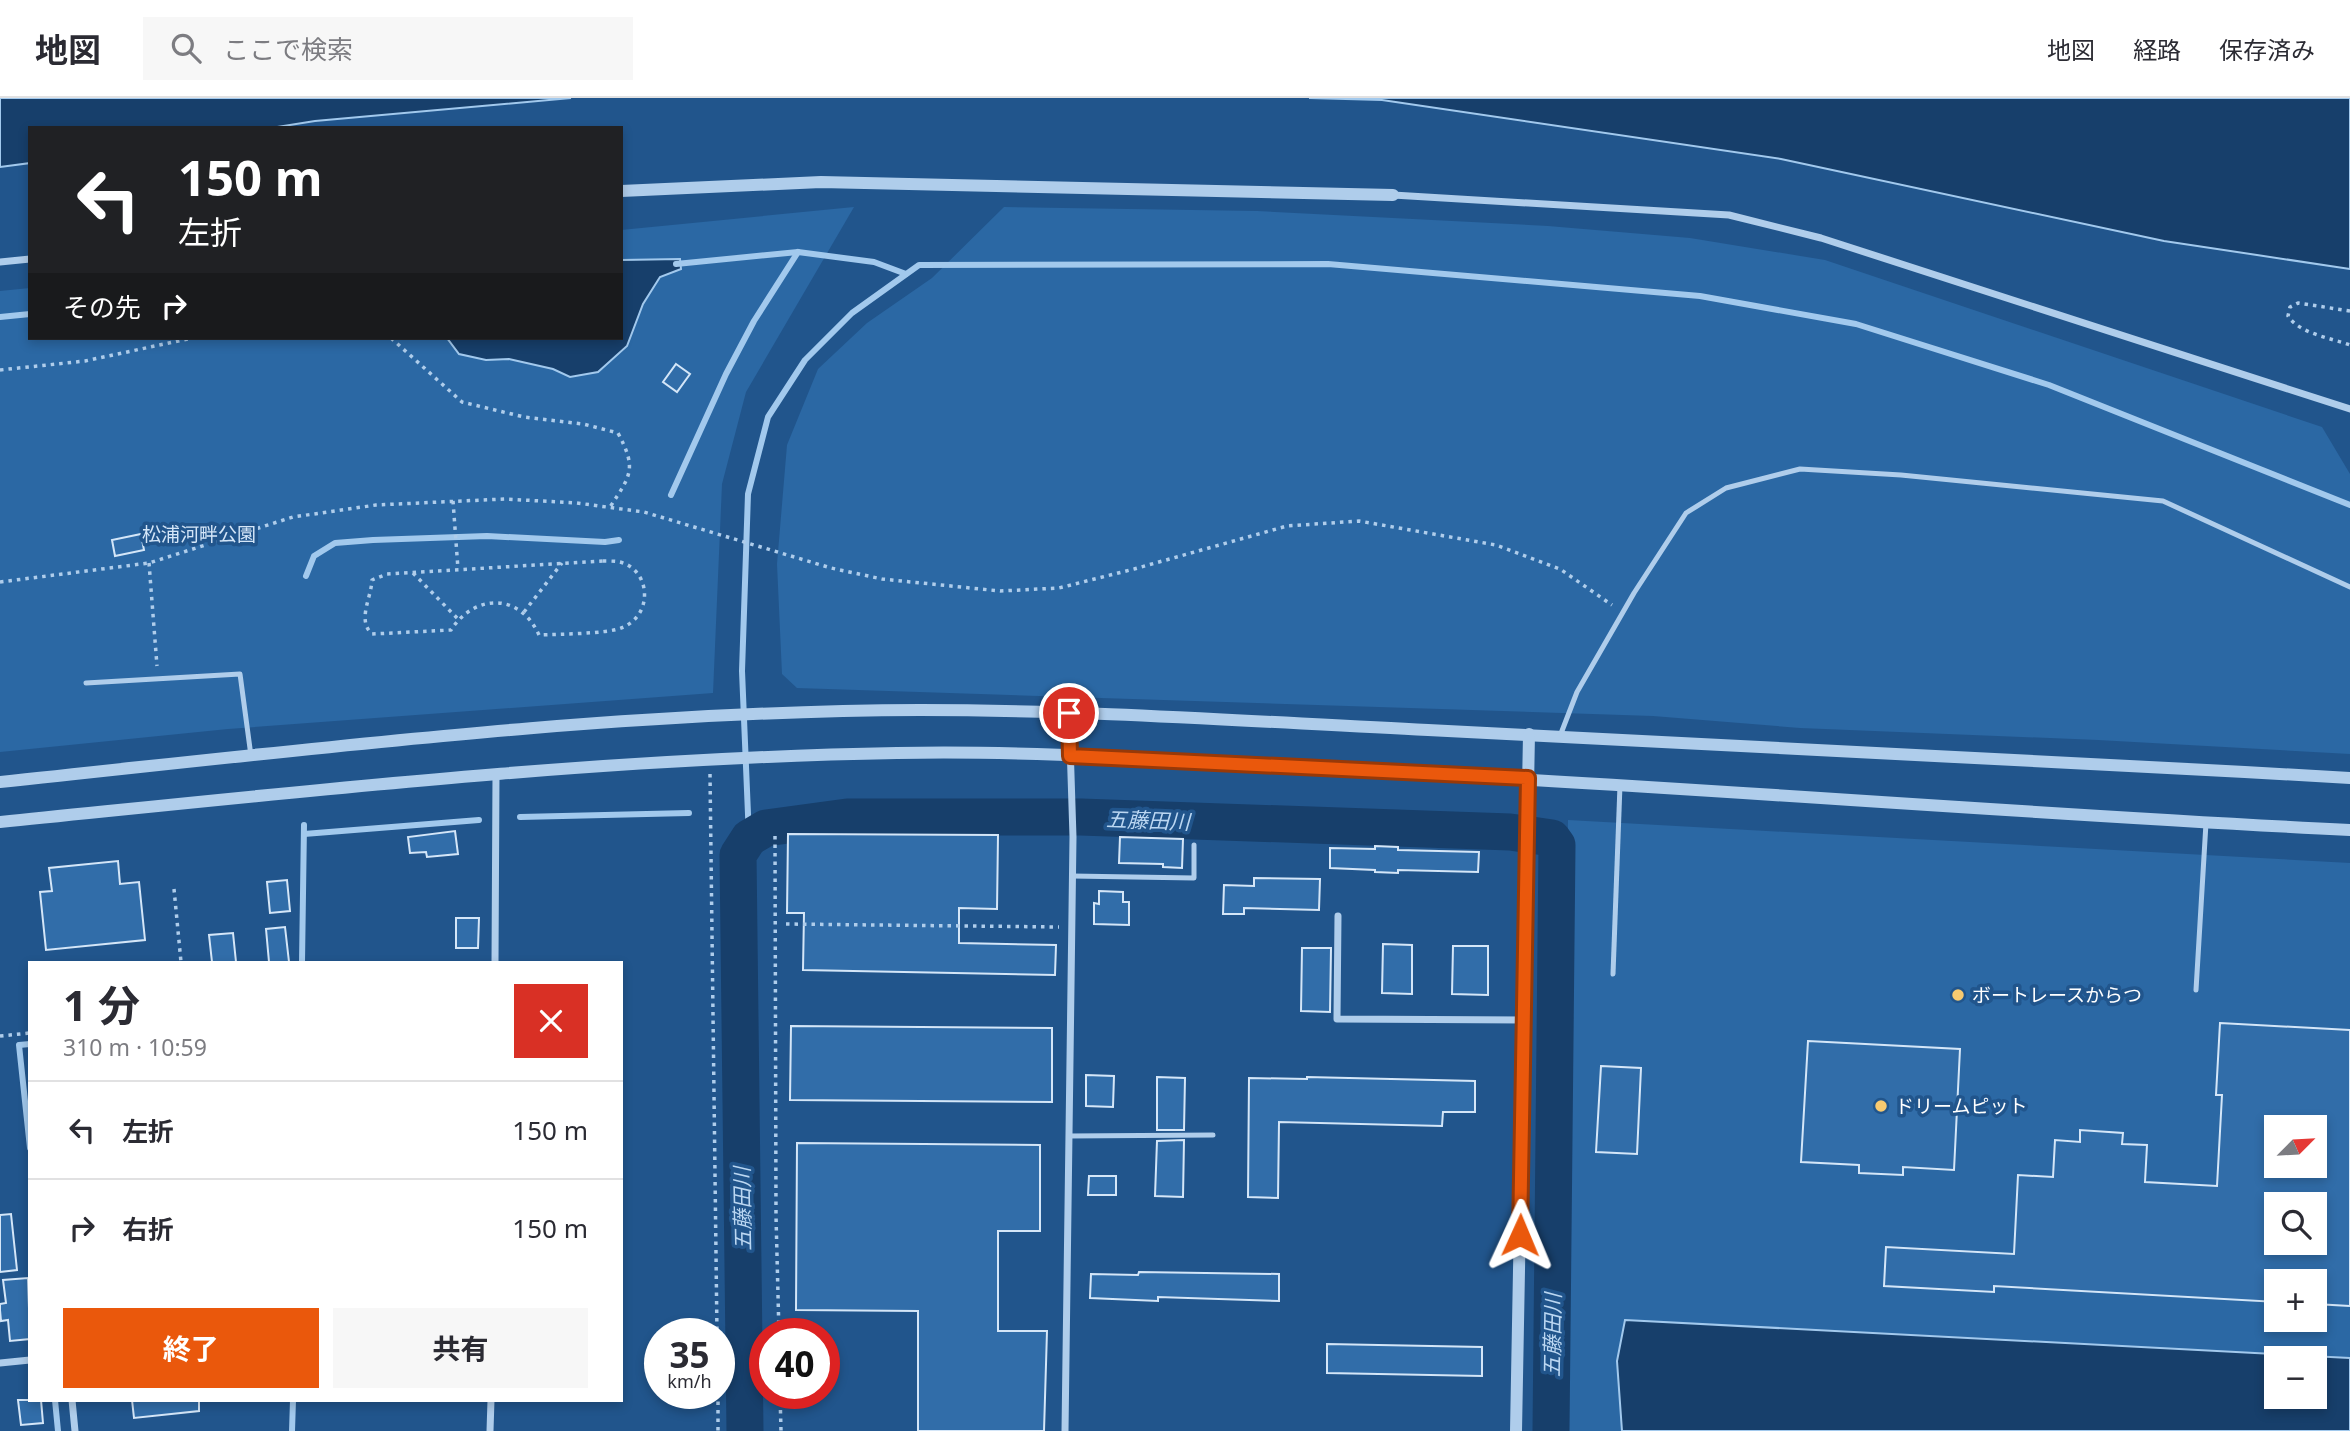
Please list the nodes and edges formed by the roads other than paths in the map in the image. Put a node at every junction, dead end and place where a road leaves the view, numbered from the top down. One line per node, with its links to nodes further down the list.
1 (623, 191): 2 (street)
2 (1393, 195): 5 (street)
3 (28, 259): 4 (street)
4 (0, 262)
5 (2350, 409)
6 (2350, 587): 10 (lane)
7 (86, 683): 11 (lane)
8 (1069, 713): 9 (street); 11 (street); 12 (street)
9 (1529, 734): 10 (street); 14 (street)
10 (1560, 736): 15 (street)
11 (251, 756): 16 (street)
12 (1070, 756): 13 (street); 14 (street); 22 (street)
13 (496, 773): 18 (street); 24 (street)
14 (1528, 778): 17 (street); 27 (street)
15 (2350, 778)
16 (0, 782)
17 (1620, 784): 19 (street); 25 (lane)
18 (0, 822)
19 (2206, 823): 20 (street); 26 (lane)
20 (2350, 830)
21 (1194, 845): 22 (lane)
22 (1072, 876): 29 (street)
23 (1338, 916): 27 (street)
24 (495, 961)
25 (1613, 974)
26 (2196, 990)
27 (1524, 1020): 37 (street)
28 (1213, 1135): 29 (lane)
29 (1069, 1136): 36 (street)
30 (28, 1360): 31 (street)
31 (0, 1363)
32 (72, 1402): 34 (street)
33 (491, 1402): 35 (street)
34 (75, 1431)
35 (491, 1431)
36 (1065, 1431)
37 (1516, 1431)

